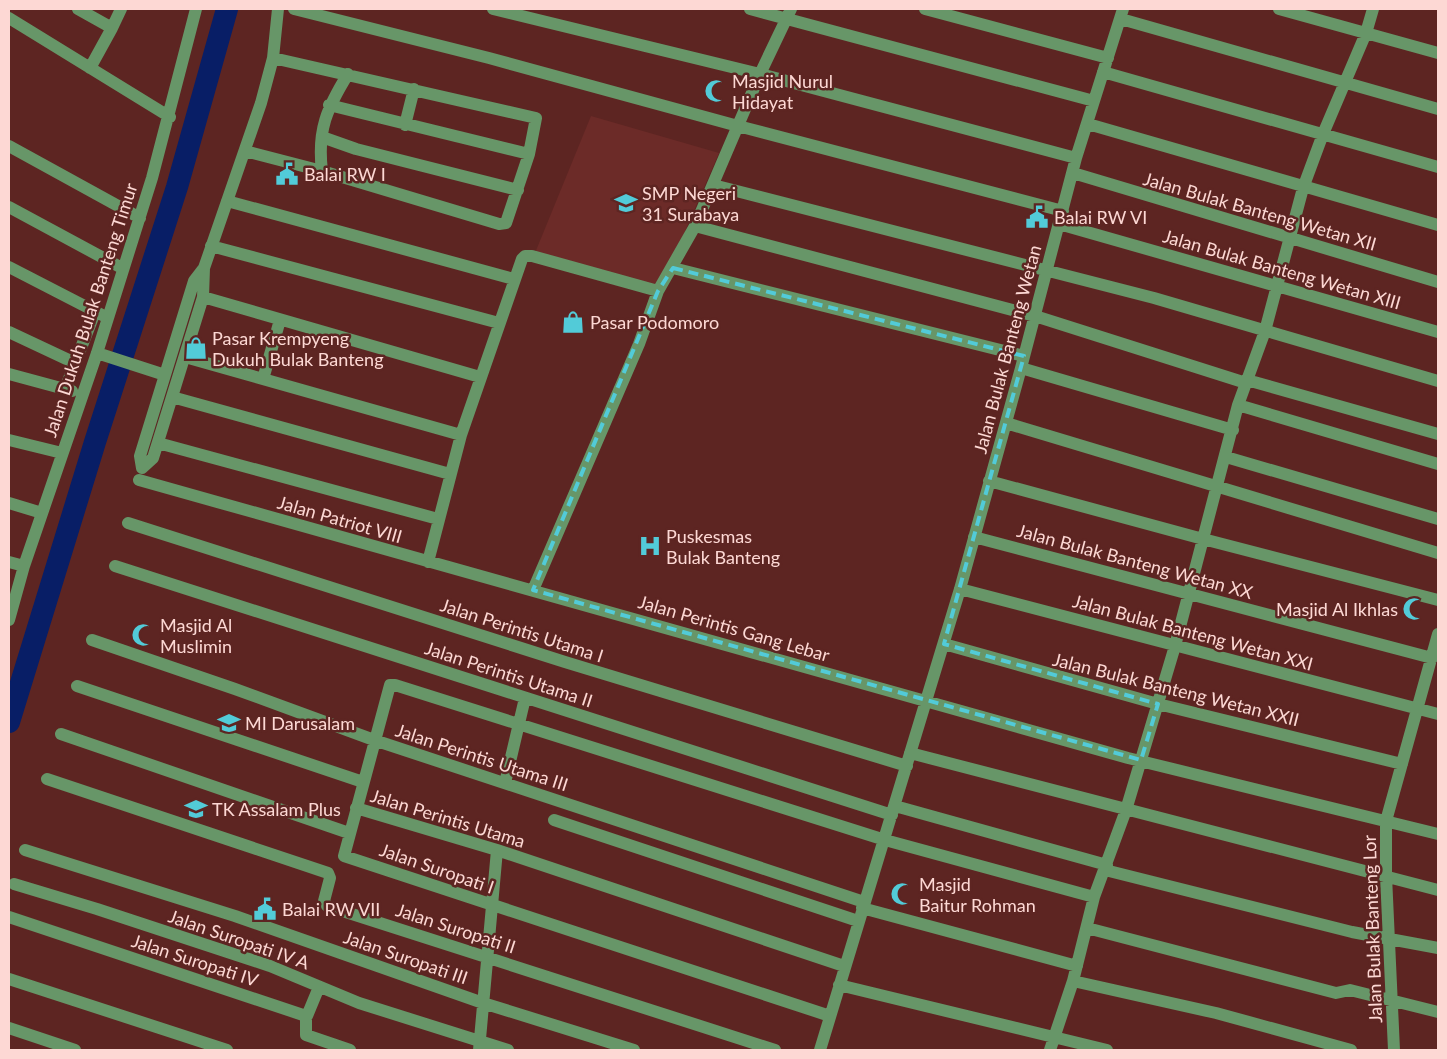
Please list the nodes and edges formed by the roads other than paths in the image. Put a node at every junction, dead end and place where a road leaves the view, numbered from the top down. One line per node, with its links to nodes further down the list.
1 (78, 9): 14 (street)
2 (121, 9): 14 (street)
3 (196, 9): 28 (street, Jalan Dukuh Bulak Banteng Timur)
4 (278, 9): 17 (street)
5 (294, 9): 31 (street)
6 (493, 9): 22 (street)
7 (750, 9): 11 (street)
8 (925, 9): 18 (street)
9 (1279, 9): 15 (street)
10 (1372, 9): 15 (street)
11 (789, 14): 22 (street); 25 (street)
12 (1122, 14): 18 (street, Jalan Bulak Banteng Wetan); 23 (street)
13 (9, 18): 19 (street)
14 (112, 28): 19 (street)
15 (1366, 33): 16 (street); 23 (street)
16 (1438, 53)
17 (272, 58): 21 (street); 35 (street)
18 (1108, 58): 20 (street, Jalan Bulak Banteng Wetan)
19 (90, 68): 28 (street)
20 (1103, 72): 25 (street, Jalan Bulak Banteng Wetan); 32 (street)
21 (348, 74): 24 (street); 26 (street)
22 (760, 74): 31 (street); 37 (street)
23 (1346, 82): 27 (street); 32 (street)
24 (414, 89): 30 (street); 36 (street)
25 (1094, 101): 29 (street, Jalan Bulak Banteng Wetan)
26 (329, 105): 30 (street); 33 (street)
27 (1438, 109)
28 (170, 117): 47 (street, Jalan Dukuh Bulak Banteng Timur)
29 (1088, 124): 37 (street, Jalan Bulak Banteng Wetan); 42 (street)
30 (405, 125): 36 (street)
31 (738, 126): 41 (street); 46 (street)
32 (1323, 134): 38 (street); 42 (street)
33 (322, 137): 39 (street); 43 (street)
34 (9, 146): 47 (street)
35 (245, 151): 39 (street); 44 (street)
36 (528, 154): 43 (street)
37 (1076, 158): 40 (street, Jalan Bulak Banteng Wetan)
38 (1438, 167)
39 (322, 171): 43 (street)
40 (1073, 174): 46 (street, Jalan Bulak Banteng Wetan); 51 (street, Jalan Bulak Banteng Wetan XII)
41 (713, 185): 50 (street); 57 (street)
42 (1303, 188): 49 (street); 51 (street)
43 (518, 190)
44 (227, 202): 52 (street); 58 (street)
45 (9, 206): 54 (street)
46 (1063, 210): 48 (street, Jalan Bulak Banteng Wetan)
47 (140, 218): 54 (street, Jalan Dukuh Bulak Banteng Timur)
48 (1059, 224): 57 (street, Jalan Bulak Banteng Wetan); 60 (street, Jalan Bulak Banteng Wetan XIII)
49 (1438, 225)
50 (695, 226): 56 (street); 64 (street)
51 (1292, 238): 59 (street, Jalan Bulak Banteng Wetan XII); 60 (street)
52 (211, 246): 55 (street); 67 (street)
53 (9, 267): 63 (street)
54 (122, 268): 65 (street, Jalan Dukuh Bulak Banteng Timur)
55 (204, 268): 62 (street); 75 (street)
56 (672, 268): 61 (street); 73 (street)
57 (1046, 270): 64 (street, Jalan Bulak Banteng Wetan); 69 (street)
58 (514, 279): 61 (street); 67 (street)
59 (1438, 282)
60 (1278, 286): 69 (street); 70 (street, Jalan Bulak Banteng Wetan XIII)
61 (658, 291): 111 (street)
62 (203, 298): 66 (street); 72 (street)
63 (95, 312): 65 (street); 74 (street)
64 (1035, 316): 73 (street, Jalan Bulak Banteng Wetan); 80 (street)
65 (108, 318): 71 (street, Jalan Dukuh Bulak Banteng Timur)
66 (280, 320): 77 (street); 78 (street)
67 (499, 323): 77 (street)
68 (9, 332): 74 (street)
69 (1265, 332): 79 (street); 80 (street)
70 (1438, 332)
71 (102, 354): 75 (street); 82 (street, Jalan Dukuh Bulak Banteng Timur)
72 (186, 358): 78 (street); 83 (street)
73 (1022, 362): 85 (street, Jalan Bulak Banteng Wetan); 86 (street)
74 (75, 363): 81 (street)
75 (161, 373): 90 (street)
76 (9, 374): 81 (street)
77 (480, 377): 88 (street)
78 (263, 379): 88 (street)
79 (1438, 381)
80 (1247, 382): 84 (street); 87 (street)
81 (65, 389): 82 (street)
82 (82, 394): 91 (street, Jalan Dukuh Bulak Banteng Timur)
83 (172, 397): 90 (street); 94 (street)
84 (1238, 405): 86 (street); 93 (street)
85 (1006, 423): 96 (street, Jalan Bulak Banteng Wetan); 97 (street)
86 (1233, 430): 92 (street)
87 (1438, 434)
88 (461, 435): 94 (street)
89 (9, 440): 91 (street)
90 (158, 443): 100 (street)
91 (62, 453): 99 (street, Jalan Dukuh Bulak Banteng Timur)
92 (1226, 457): 97 (street); 101 (street)
93 (1438, 464)
94 (450, 474): 100 (street)
95 (139, 480): 107 (street, Jalan Patriot VIII)
96 (989, 480): 103 (street, Jalan Bulak Banteng Wetan); 104 (street)
97 (1218, 487): 104 (street); 105 (street)
98 (9, 503): 99 (street)
99 (42, 513): 108 (street, Jalan Dukuh Bulak Banteng Timur)
100 (438, 519): 107 (street)
101 (1438, 519)
102 (128, 523): 132 (street, Jalan Perintis Utama I)
103 (974, 537): 110 (street, Jalan Bulak Banteng Wetan); 112 (street, Jalan Bulak Banteng Wetan XX)
104 (1203, 539): 112 (street); 113 (street)
105 (1438, 553)
106 (9, 562): 108 (street)
107 (428, 562): 111 (street, Jalan Patriot VIII)
108 (24, 566): 114 (street, Jalan Dukuh Bulak Banteng Timur)
109 (115, 566): 121 (street, Jalan Perintis Utama II)
110 (960, 589): 117 (street, Jalan Bulak Banteng Wetan); 118 (street, Jalan Bulak Banteng Wetan XXI)
111 (533, 590): 122 (street, Jalan Perintis Gang Lebar)
112 (1189, 594): 118 (street); 119 (street, Jalan Bulak Banteng Wetan XX)
113 (1438, 600)
114 (9, 620)
115 (1438, 634): 119 (street, Jalan Bulak Banteng Lor)
116 (92, 640): 128 (street, Jalan Perintis Utama III)
117 (944, 644): 122 (street, Jalan Bulak Banteng Wetan); 123 (street, Jalan Bulak Banteng Wetan XXII)
118 (1175, 646): 123 (street); 124 (street, Jalan Bulak Banteng Wetan XXI)
119 (1432, 658): 124 (street, Jalan Bulak Banteng Lor)
120 (77, 686): 134 (street, Jalan Perintis Utama)
121 (525, 698): 126 (street); 137 (street, Jalan Perintis Utama II)
122 (926, 700): 129 (street, Jalan Bulak Banteng Wetan); 130 (street, Jalan Perintis Gang Lebar)
123 (1158, 704): 130 (street); 131 (street, Jalan Bulak Banteng Wetan XXII)
124 (1418, 709): 125 (street, Jalan Bulak Banteng Wetan XXI); 131 (street, Jalan Bulak Banteng Lor)
125 (1438, 714)
126 (520, 724): 128 (street); 135 (street); 143 (street)
127 (61, 734): 141 (street)
128 (374, 740): 134 (street); 135 (street, Jalan Perintis Utama III)
129 (910, 753): 132 (street, Jalan Bulak Banteng Wetan); 138 (street)
130 (1136, 759): 138 (street); 140 (street, Jalan Perintis Gang Lebar)
131 (1402, 764): 140 (street, Jalan Bulak Banteng Lor)
132 (907, 766): 137 (street, Jalan Bulak Banteng Wetan)
133 (46, 779): 158 (street, Jalan Suropati II)
134 (363, 782): 136 (street, Jalan Perintis Utama)
135 (505, 782): 151 (street, Jalan Perintis Utama III)
136 (356, 808): 141 (street); 145 (street, Jalan Perintis Utama)
137 (893, 810): 143 (street, Jalan Bulak Banteng Wetan); 146 (street, Jalan Perintis Utama II)
138 (1126, 810): 146 (street); 147 (street)
139 (554, 820): 154 (street)
140 (1386, 822): 142 (street, Jalan Perintis Gang Lebar); 147 (street, Jalan Bulak Banteng Lor)
141 (349, 833): 152 (street, Jalan Suropati I)
142 (1438, 834)
143 (885, 840): 150 (street); 151 (street, Jalan Bulak Banteng Wetan)
144 (25, 850): 166 (street, Jalan Suropati III)
145 (497, 850): 152 (street); 159 (street, Jalan Perintis Utama)
146 (1106, 867): 150 (street); 156 (street, Jalan Perintis Utama II)
147 (1386, 876): 149 (street); 156 (street, Jalan Bulak Banteng Lor)
148 (14, 884): 164 (street, Jalan Suropati IV A)
149 (1438, 890)
150 (1094, 897): 155 (street)
151 (863, 905): 154 (street, Jalan Bulak Banteng Wetan); 160 (street, Jalan Perintis Utama III)
152 (494, 906): 158 (street); 169 (street, Jalan Suropati I)
153 (9, 917): 168 (street, Jalan Suropati IV)
154 (858, 921): 159 (street, Jalan Bulak Banteng Wetan)
155 (1086, 928): 160 (street); 165 (street)
156 (1390, 939): 157 (street, Jalan Perintis Utama II); 165 (street, Jalan Bulak Banteng Lor)
157 (1438, 948)
158 (488, 956): 166 (street); 178 (street, Jalan Suropati II)
159 (844, 966): 163 (street, Jalan Bulak Banteng Wetan)
160 (1077, 966): 162 (street)
161 (9, 979): 174 (street)
162 (1073, 981): 171 (street); 182 (street)
163 (839, 985): 169 (street, Jalan Bulak Banteng Wetan); 171 (street)
164 (319, 986): 168 (street); 172 (street, Jalan Suropati IV A)
165 (1392, 1001): 167 (street); 183 (street, Jalan Bulak Banteng Lor)
166 (483, 1003): 172 (street); 177 (street, Jalan Suropati III)
167 (1438, 1012)
168 (307, 1016): 175 (street)
169 (830, 1016): 179 (street, Jalan Bulak Banteng Wetan)
170 (9, 1028): 173 (street)
171 (1054, 1037): 180 (street); 181 (street)
172 (479, 1046): 176 (street, Jalan Suropati IV A)
173 (75, 1050)
174 (227, 1050)
175 (350, 1050)
176 (508, 1050)
177 (634, 1050)
178 (775, 1050)
179 (820, 1050)
180 (1050, 1050)
181 (1107, 1050)
182 (1351, 1050)
183 (1394, 1050)

